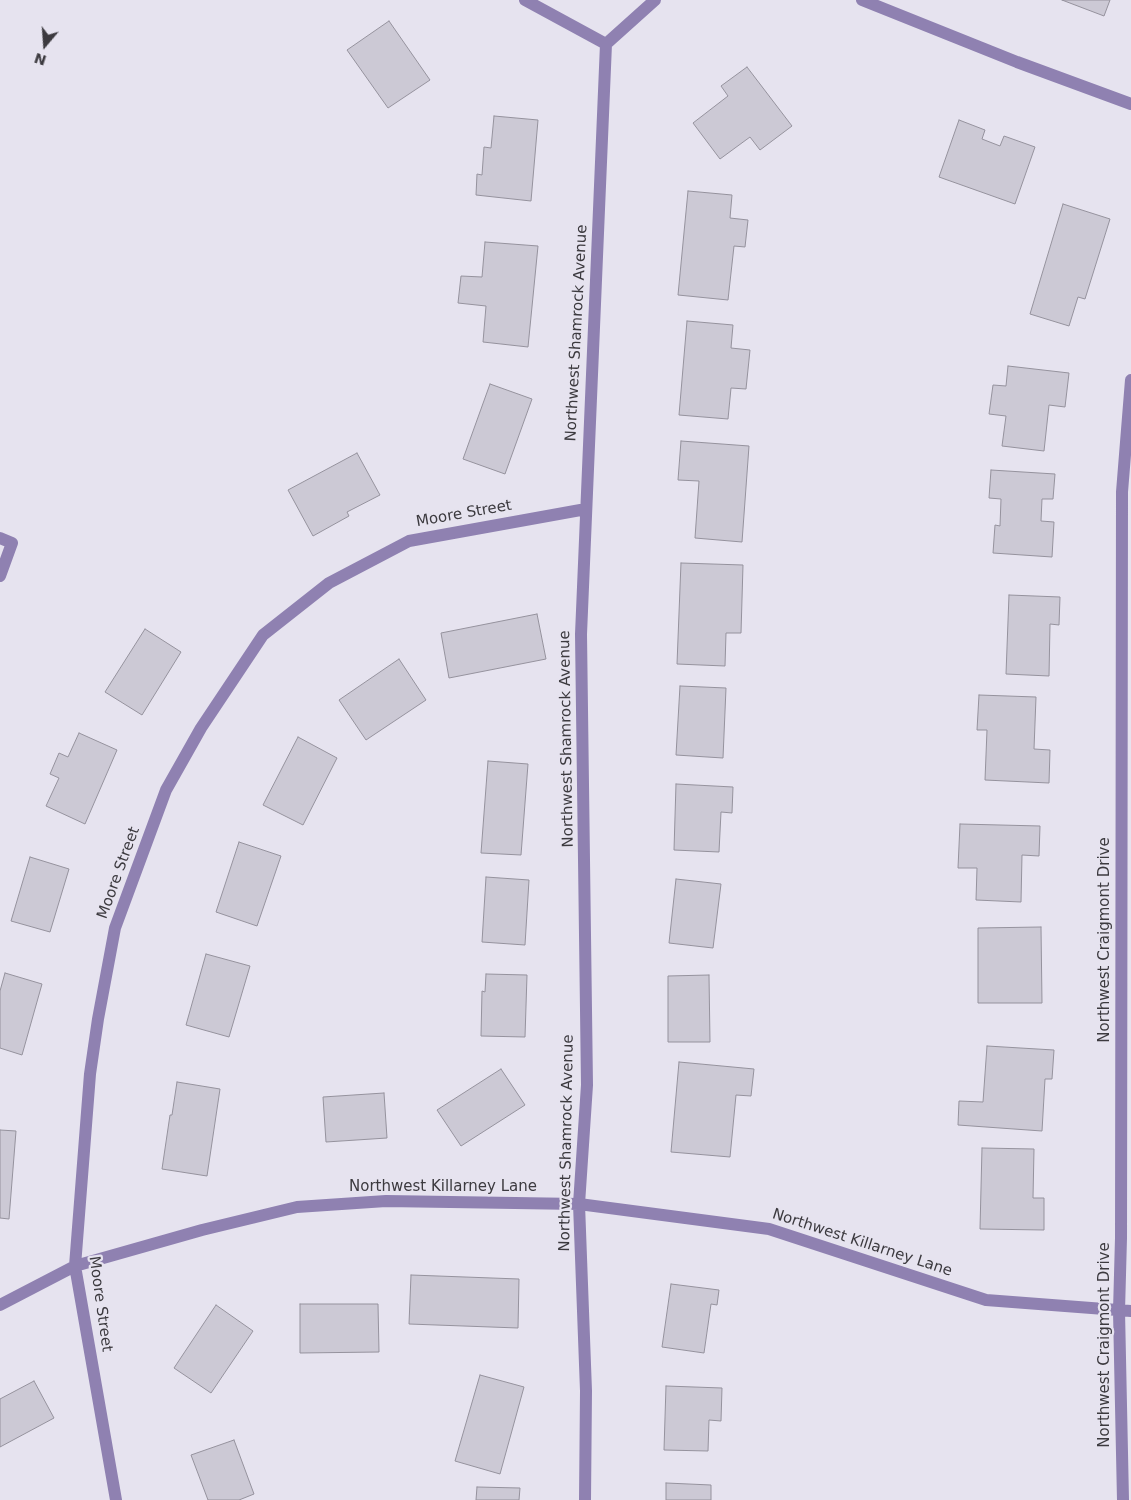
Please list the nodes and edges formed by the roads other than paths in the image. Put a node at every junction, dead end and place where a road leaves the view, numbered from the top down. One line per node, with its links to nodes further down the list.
1 (526, 0): 4 (street)
2 (655, 0): 4 (street)
3 (862, 0): 5 (street)
4 (606, 44): 7 (street, Northwest Shamrock Avenue)
5 (1131, 104)
6 (1131, 380): 13 (street, Northwest Craigmont Drive)
7 (586, 510): 10 (street, Northwest Shamrock Avenue); 11 (street, Moore Street)
8 (0, 538): 9 (street)
9 (0, 576)
10 (579, 1204): 11 (street, Northwest Killarney Lane); 13 (street, Northwest Killarney Lane); 15 (street, Northwest Shamrock Avenue)
11 (75, 1266): 12 (street, Northwest Killarney Lane); 14 (street, Moore Street)
12 (0, 1305)
13 (1125, 1311): 16 (street, Northwest Craigmont Drive)
14 (116, 1500)
15 (586, 1500)
16 (1123, 1500)

